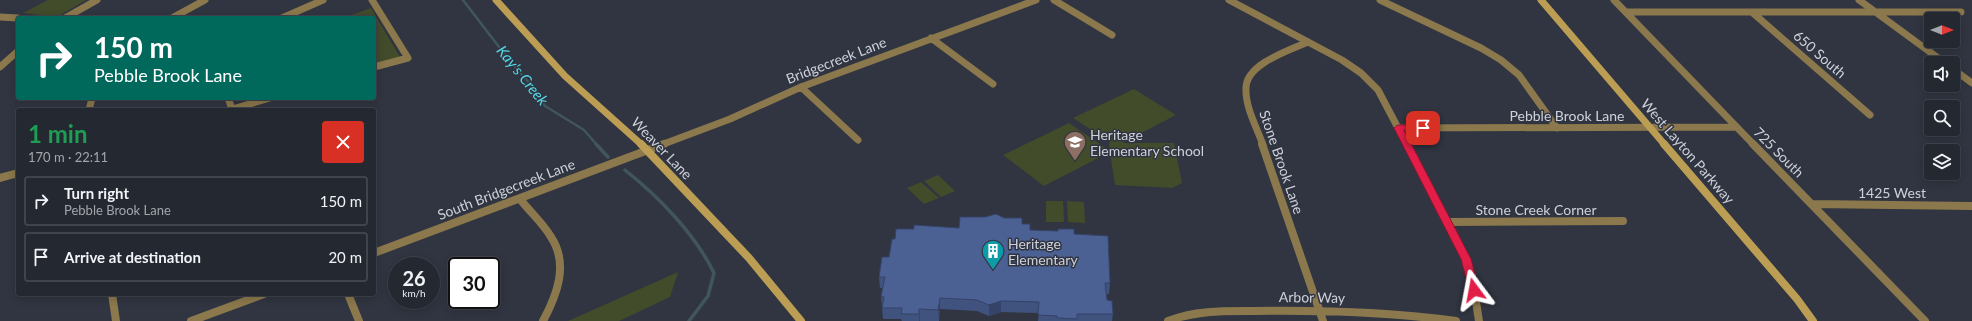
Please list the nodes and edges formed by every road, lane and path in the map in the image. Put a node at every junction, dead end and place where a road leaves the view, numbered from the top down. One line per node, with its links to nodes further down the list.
1 (97, 0): 19 (street)
2 (206, 0): 20 (street)
3 (323, 0): 21 (street)
4 (372, 0): 30 (street)
5 (496, 0): 43 (street, Weaver Lane)
6 (1036, 0): 25 (street, Bridgecreek Lane)
7 (1054, 0): 24 (street)
8 (1229, 0): 26 (street)
9 (1380, 0): 14 (street)
10 (1399, 0): 14 (street)
11 (1541, 0): 38 (street, West Layton Parkway)
12 (1614, 0): 15 (street, 725 South)
13 (1859, 0): 16 (street)
14 (1390, 4): 41 (street)
15 (1626, 12): 18 (street); 39 (street, 725 South)
16 (1876, 12): 17 (street); 18 (street); 28 (street)
17 (1961, 12)
18 (1753, 13): 37 (street, 650 South)
19 (69, 16)
20 (176, 16)
21 (287, 16)
22 (0, 17): 23 (street)
23 (16, 18)
24 (1112, 35)
25 (931, 38): 33 (street); 34 (street, Bridgecreek Lane)
26 (1308, 42): 40 (street); 55 (street, Stone Brook Lane)
27 (16, 53): 29 (street)
28 (1936, 56)
29 (0, 67)
30 (376, 67)
31 (1960, 74): 32 (street)
32 (1972, 83)
33 (993, 84)
34 (801, 87): 42 (street); 43 (street, Bridgecreek Lane)
35 (264, 100): 36 (street)
36 (238, 108)
37 (1870, 115)
38 (1650, 127): 39 (street, Pebble Brook Lane); 41 (street, Pebble Brook Lane); 65 (street, West Layton Parkway)
39 (1736, 127): 47 (street, 725 South)
40 (1398, 128): 41 (street, Pebble Brook Lane); 49 (street)
41 (1557, 128)
42 (858, 140)
43 (647, 150): 46 (street, South Bridgecreek Lane); 60 (street, Weaver Lane)
44 (16, 174): 45 (street)
45 (0, 178)
46 (520, 199): 51 (street, South Bridgecreek Lane); 59 (street)
47 (1812, 204): 48 (street, 1425 West); 66 (street, 725 South)
48 (1972, 206)
49 (1448, 222): 50 (street, Stone Creek Corner); 64 (street)
50 (1623, 222)
51 (376, 252)
52 (112, 296): 56 (street)
53 (259, 296): 57 (street)
54 (349, 296): 58 (street)
55 (1319, 310): 61 (street, Arbor Way); 62 (street, Stone Brook Lane); 63 (street, Arbor Way)
56 (116, 321)
57 (191, 321)
58 (359, 321)
59 (543, 321)
60 (801, 321)
61 (1168, 321)
62 (1323, 321)
63 (1456, 321)
64 (1479, 321)
65 (1813, 321)
66 (1925, 321)

